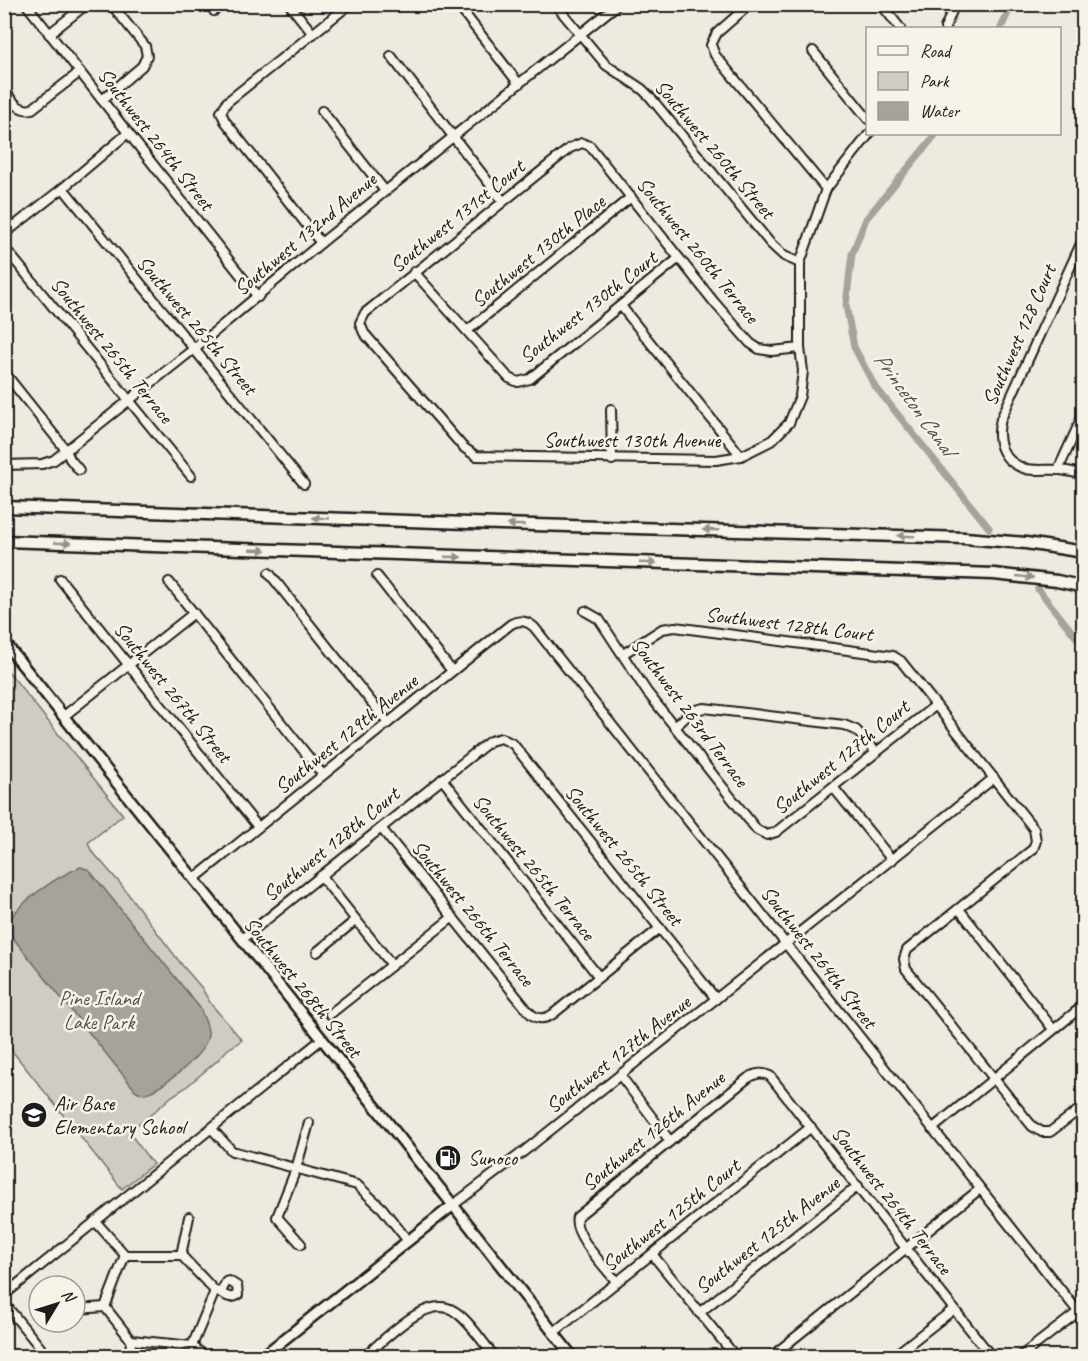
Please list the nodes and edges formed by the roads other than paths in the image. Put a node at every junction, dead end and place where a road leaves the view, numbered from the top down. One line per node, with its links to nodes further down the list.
1 (26, 4): 16 (street, Southwest 264th Street)
2 (87, 4): 16 (street)
3 (111, 4): 24 (street)
4 (222, 4): 13 (street)
5 (289, 4): 17 (street)
6 (350, 4): 17 (street)
7 (456, 4): 22 (street)
8 (555, 4): 18 (street, Southwest 260th Street)
9 (618, 4): 18 (street, Southwest 132nd Avenue)
10 (750, 4): 32 (street)
11 (881, 4): 14 (street)
12 (955, 4): 15 (street)
13 (214, 11)
14 (899, 27)
15 (945, 27)
16 (50, 34): 21 (street, Southwest 264th Street)
17 (313, 34): 38 (street)
18 (580, 36): 22 (street, Southwest 132nd Avenue); 41 (street, Southwest 260th Street)
19 (813, 51): 26 (street)
20 (391, 56): 29 (street)
21 (80, 72): 23 (street); 24 (street, Southwest 264th Street)
22 (519, 84): 29 (street, Southwest 132nd Avenue)
23 (4, 90)
24 (102, 100): 27 (street, Southwest 264th Street)
25 (322, 111): 33 (street)
26 (866, 118)
27 (128, 133): 31 (street); 43 (street, Southwest 264th Street)
28 (868, 135): 32 (street, Southwest 130th Avenue)
29 (453, 138): 33 (street, Southwest 132nd Avenue); 35 (street)
30 (582, 143): 34 (street, Southwest 260th Terrace); 35 (street, Southwest 131st Court)
31 (63, 188): 36 (street); 46 (street, Southwest 265th Street)
32 (826, 189): 41 (street, Southwest 130th Avenue)
33 (385, 191): 38 (street, Southwest 132nd Avenue)
34 (631, 197): 40 (street, Southwest 260th Terrace); 45 (street, Southwest 130th Place)
35 (503, 201): 42 (street, Southwest 131st Court)
36 (4, 234)
37 (1083, 237): 58 (street, Southwest 128 Court)
38 (321, 243): 43 (street, Southwest 132nd Avenue)
39 (4, 247): 49 (street, Southwest 265th Terrace)
40 (679, 258): 44 (street, Southwest 130th Court); 47 (street, Southwest 260th Terrace)
41 (800, 263): 47 (street, Southwest 130th Avenue)
42 (414, 272): 45 (street); 53 (street, Southwest 131st Court)
43 (258, 297): 46 (street, Southwest 132nd Avenue)
44 (621, 306): 45 (street, Southwest 130th Court); 54 (street)
45 (467, 332)
46 (195, 348): 49 (street, Southwest 132nd Avenue); 61 (street, Southwest 265th Street)
47 (800, 348): 54 (street, Southwest 130th Avenue)
48 (4, 372): 52 (street)
49 (130, 400): 52 (street, Southwest 132nd Avenue); 60 (street, Southwest 265th Terrace)
50 (611, 409): 55 (street)
51 (1083, 413): 58 (street)
52 (66, 450): 56 (street, Southwest 132nd Avenue); 57 (street)
53 (476, 456): 55 (street, Southwest 130th Avenue)
54 (741, 456): 55 (street, Southwest 130th Avenue)
55 (612, 460)
56 (4, 465)
57 (79, 470)
58 (1058, 470): 59 (street)
59 (1083, 474)
60 (191, 476)
61 (304, 484)
62 (4, 507): 64 (highway, one-way to 62)
63 (4, 541): 69 (highway, one-way to 69)
64 (1083, 552)
65 (268, 573): 79 (street)
66 (377, 576): 76 (street)
67 (60, 579): 75 (street, Southwest 267th Street)
68 (169, 582): 71 (street)
69 (1083, 587)
70 (585, 611): 74 (street, Southwest 263rd Terrace)
71 (194, 613): 75 (street); 83 (street)
72 (522, 621): 76 (street, Southwest 129th Avenue); 98 (street, Southwest 264th Street)
73 (4, 642): 78 (main road, Southwest 268th Street)
74 (623, 654): 77 (street, Southwest 128th Court); 80 (street, Southwest 263rd Terrace)
75 (128, 665): 78 (street); 87 (street, Southwest 267th Street)
76 (452, 671): 79 (street, Southwest 129th Avenue)
77 (936, 705): 82 (street, Southwest 127th Court); 84 (street, Southwest 128th Court)
78 (64, 716): 92 (main road, Southwest 268th Street)
79 (388, 723): 83 (street, Southwest 129th Avenue)
80 (676, 726): 82 (street); 89 (street, Southwest 263rd Terrace)
81 (501, 738): 85 (street, Southwest 128th Court); 96 (street, Southwest 265th Street)
82 (876, 752): 86 (street, Southwest 127th Court)
83 (323, 775): 87 (street, Southwest 129th Avenue)
84 (994, 778): 90 (street, Southwest 127th Avenue); 93 (street, Southwest 128th Court)
85 (442, 779): 88 (street, Southwest 128th Court); 101 (street, Southwest 265th Terrace)
86 (833, 787): 89 (street, Southwest 127th Court); 90 (street)
87 (258, 827): 92 (street, Southwest 129th Avenue)
88 (381, 828): 91 (street, Southwest 128th Court); 94 (street, Southwest 266th Terrace)
89 (767, 835)
90 (892, 860): 98 (street, Southwest 127th Avenue)
91 (321, 876): 95 (street); 97 (street, Southwest 128th Court)
92 (194, 879): 97 (main road, Southwest 268th Street)
93 (959, 909): 105 (street); 109 (street)
94 (453, 917): 100 (street); 101 (street, Southwest 266th Terrace)
95 (356, 920): 99 (street); 100 (street)
96 (660, 928): 101 (street); 102 (street, Southwest 265th Street)
97 (242, 939): 106 (main road, Southwest 268th Street)
98 (786, 944): 102 (street, Southwest 127th Avenue); 114 (street, Southwest 264th Street)
99 (317, 952)
100 (392, 964): 104 (street)
101 (599, 976)
102 (716, 999): 108 (street, Southwest 127th Avenue)
103 (1083, 1005): 105 (street)
104 (330, 1014)
105 (1053, 1029): 109 (street)
106 (322, 1040): 113 (street); 119 (main road, Southwest 268th Street)
107 (759, 1073): 112 (street, Southwest 264th Terrace); 115 (street, Southwest 126th Avenue)
108 (620, 1075): 115 (street); 119 (street, Southwest 127th Avenue)
109 (993, 1079): 110 (street); 114 (street)
110 (1083, 1106)
111 (309, 1123): 116 (street)
112 (811, 1127): 117 (street, Southwest 264th Terrace); 125 (street, Southwest 125th Court)
113 (212, 1129): 116 (street); 121 (street)
114 (932, 1129): 118 (street, Southwest 264th Street)
115 (670, 1141): 128 (street, Southwest 126th Avenue)
116 (296, 1169): 122 (street); 123 (street)
117 (858, 1186): 124 (street, Southwest 264th Terrace); 134 (street, Southwest 125th Avenue)
118 (980, 1189): 124 (street); 135 (street, Southwest 264th Street)
119 (453, 1206): 122 (main road, Southwest 127th Avenue); 136 (main road, Southwest 268th Street)
120 (189, 1217): 127 (street)
121 (96, 1221): 126 (street); 129 (street)
122 (408, 1241): 142 (main road, Southwest 127th Avenue)
123 (301, 1244)
124 (906, 1248): 133 (street, Southwest 264th Terrace); 147 (street)
125 (652, 1254): 128 (street, Southwest 125th Court); 134 (street)
126 (125, 1255): 127 (street); 131 (street)
127 (181, 1255): 138 (street)
128 (616, 1281): 136 (street, Southwest 125th Court)
129 (4, 1295)
130 (4, 1303): 139 (street)
131 (105, 1307): 132 (street); 137 (street)
132 (87, 1308)
133 (954, 1309): 148 (street); 149 (street, Southwest 264th Terrace)
134 (699, 1312): 146 (street)
135 (1081, 1316): 150 (street)
136 (553, 1333): 145 (main road, Southwest 268th Street)
137 (131, 1340): 138 (street); 140 (street)
138 (192, 1346): 141 (street)
139 (47, 1356)
140 (130, 1356)
141 (205, 1356)
142 (263, 1356)
143 (368, 1356): 144 (street)
144 (494, 1356)
145 (572, 1356)
146 (735, 1356)
147 (772, 1356)
148 (894, 1356)
149 (992, 1356)
150 (1022, 1356)

